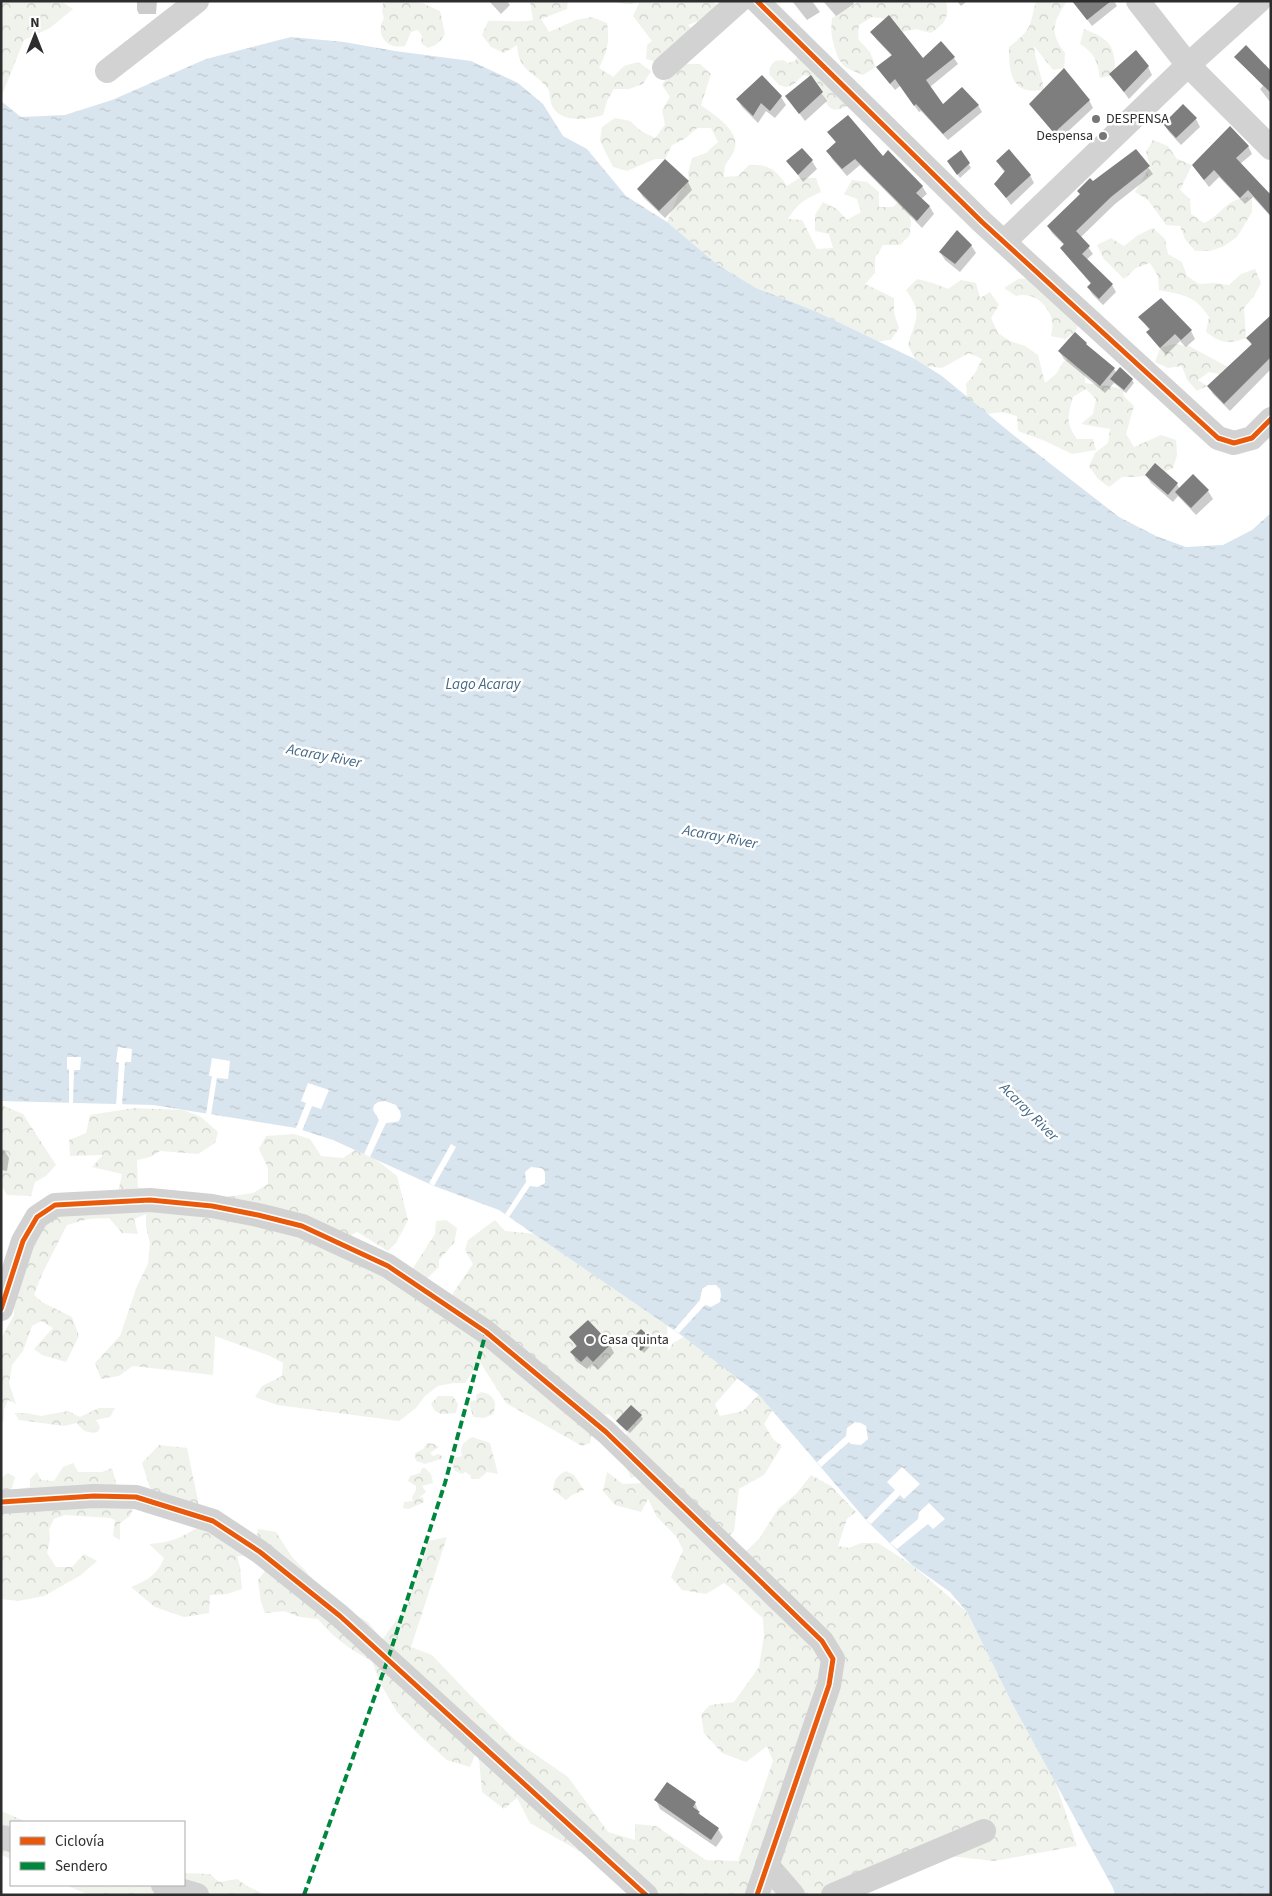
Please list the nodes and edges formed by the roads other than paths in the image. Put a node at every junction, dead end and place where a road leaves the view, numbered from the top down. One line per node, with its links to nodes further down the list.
1 (197, 1): 8 (street)
2 (739, 1): 7 (street)
3 (757, 1): 10 (street)
4 (1138, 1): 6 (street)
5 (1259, 1): 6 (street)
6 (1188, 65): 9 (street); 10 (street)
7 (664, 68)
8 (107, 71)
9 (1271, 148)
10 (1004, 242): 11 (street)
11 (1271, 419)
12 (1, 1310): 15 (street)
13 (1, 1502): 18 (street)
14 (984, 1831): 21 (street)
15 (767, 1865): 19 (street); 20 (street)
16 (166, 1886): 17 (street)
17 (197, 1895)
18 (646, 1895)
19 (757, 1895)
20 (793, 1895)
21 (833, 1895)

